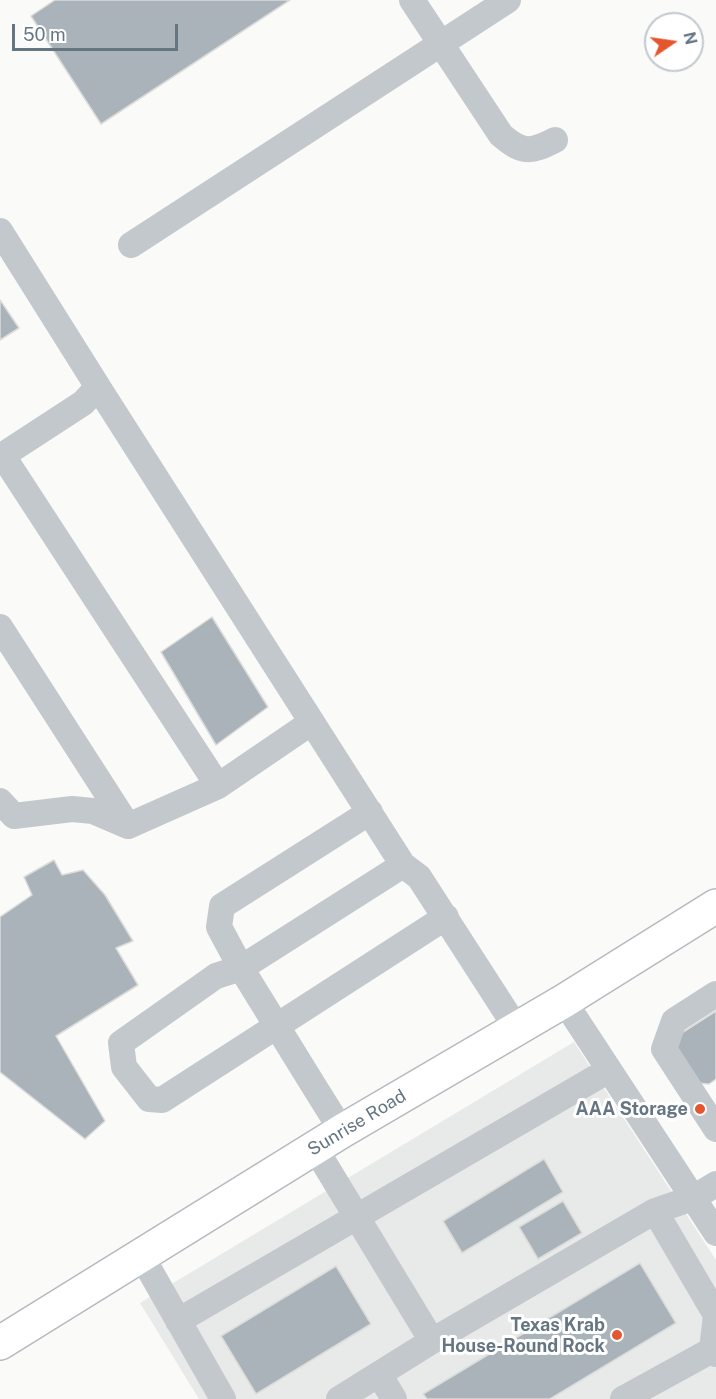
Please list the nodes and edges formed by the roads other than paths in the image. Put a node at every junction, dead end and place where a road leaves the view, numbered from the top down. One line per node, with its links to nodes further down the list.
1 (412, 0): 3 (street)
2 (508, 0): 3 (street)
3 (440, 43): 4 (street); 6 (street)
4 (555, 140)
5 (0, 231): 7 (street)
6 (130, 245)
7 (98, 387): 8 (street); 10 (street)
8 (1, 457): 11 (street)
9 (0, 627): 14 (street)
10 (312, 723): 11 (street); 13 (street)
11 (218, 786): 14 (street)
12 (0, 801): 14 (street)
13 (370, 812): 15 (street); 18 (street)
14 (128, 826)
15 (403, 865): 17 (street); 18 (street)
16 (716, 906): 20 (main road, Sunrise Road)
17 (446, 917): 21 (street); 22 (street)
18 (241, 969): 21 (street); 21 (street)
19 (716, 994): 24 (street)
20 (564, 1001): 22 (main road, Sunrise Road); 23 (street)
21 (277, 1026): 25 (street)
22 (516, 1029): 25 (main road, Sunrise Road)
23 (609, 1070): 27 (street); 29 (street)
24 (716, 1129)
25 (328, 1140): 29 (street); 31 (main road, Sunrise Road)
26 (716, 1184): 27 (street)
27 (693, 1198): 28 (street); 30 (street)
28 (655, 1211): 33 (street); 35 (street)
29 (356, 1216): 32 (street); 33 (street)
30 (716, 1233)
31 (141, 1255): 32 (street); 34 (main road, Sunrise Road)
32 (178, 1321): 37 (street)
33 (432, 1341): 36 (street)
34 (0, 1343)
35 (714, 1352): 40 (street)
36 (379, 1374): 38 (street); 39 (street)
37 (223, 1399)
38 (339, 1399)
39 (394, 1399)
40 (623, 1399)

